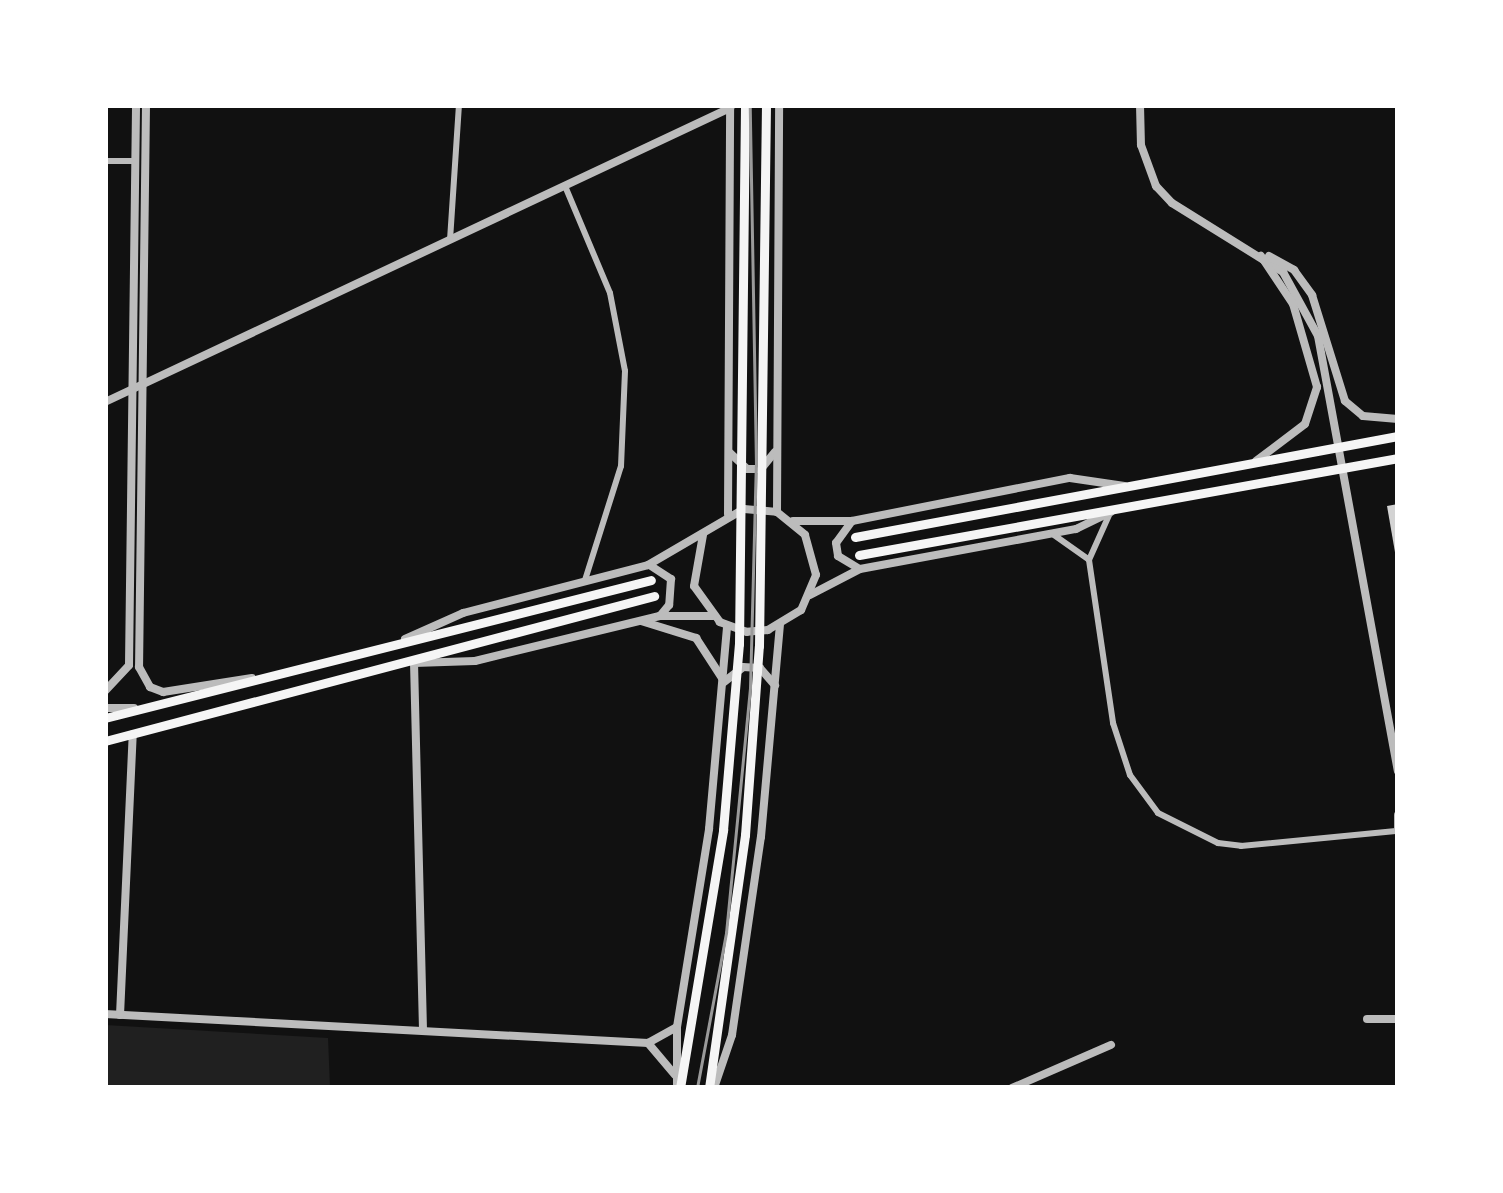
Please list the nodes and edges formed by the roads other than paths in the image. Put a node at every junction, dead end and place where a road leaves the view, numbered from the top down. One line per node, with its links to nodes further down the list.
1 (136, 105): 12 (street)
2 (146, 105): 16 (street)
3 (459, 105): 14 (street)
4 (746, 105): 71 (main road)
5 (766, 105): 72 (main road)
6 (779, 105): 10 (street)
7 (787, 105): 10 (street)
8 (1140, 105): 15 (street)
9 (730, 106): 13 (street); 22 (street)
10 (779, 120): 21 (street)
11 (105, 161): 12 (street)
12 (135, 161): 17 (street)
13 (565, 186): 14 (street); 39 (street)
14 (450, 240): 16 (street)
15 (1259, 252): 19 (street); 24 (street); 60 (street)
16 (142, 385): 17 (street); 50 (street)
17 (132, 390): 18 (street); 50 (street)
18 (105, 402)
19 (1398, 419)
20 (1398, 436): 24 (main road)
21 (777, 447): 22 (street); 27 (street)
22 (728, 449): 29 (street)
23 (1394, 459): 26 (main road)
24 (1252, 463): 25 (main road)
25 (1129, 486): 31 (street); 34 (main road)
26 (1130, 503): 28 (street); 35 (main road)
27 (776, 512): 29 (street); 30 (street)
28 (1110, 513): 32 (street); 36 (street)
29 (728, 514): 33 (street)
30 (791, 520): 31 (street); 41 (street)
31 (852, 520): 38 (street)
32 (1052, 534): 36 (street); 38 (street)
33 (703, 535): 37 (street); 44 (street)
34 (855, 538)
35 (859, 556)
36 (1089, 560): 62 (street)
37 (648, 565): 39 (street); 43 (street)
38 (860, 569): 41 (street)
39 (585, 580): 48 (street)
40 (651, 580): 48 (main road)
41 (810, 595): 47 (street)
42 (654, 596): 49 (main road)
43 (660, 616): 44 (street); 45 (street)
44 (713, 616): 46 (street)
45 (640, 620): 49 (street); 52 (street)
46 (727, 626): 47 (street); 52 (street)
47 (780, 626): 53 (street)
48 (403, 640): 51 (main road)
49 (414, 662): 58 (main road); 68 (street)
50 (134, 666): 51 (street); 54 (street)
51 (264, 678): 56 (main road)
52 (724, 682): 53 (street); 67 (street)
53 (776, 686): 72 (street)
54 (105, 690)
55 (105, 708): 56 (street)
56 (143, 708): 57 (main road)
57 (105, 718)
58 (133, 734): 59 (main road); 64 (street)
59 (105, 741)
60 (1398, 771)
61 (1398, 815): 62 (street)
62 (1398, 830)
63 (105, 1014): 64 (street)
64 (120, 1015): 68 (street)
65 (1367, 1019): 66 (street)
66 (1398, 1019)
67 (677, 1027): 69 (street); 71 (street)
68 (423, 1030): 69 (street)
69 (648, 1044): 71 (street)
70 (1111, 1045): 73 (street)
71 (678, 1085)
72 (712, 1088)
73 (1012, 1088)

